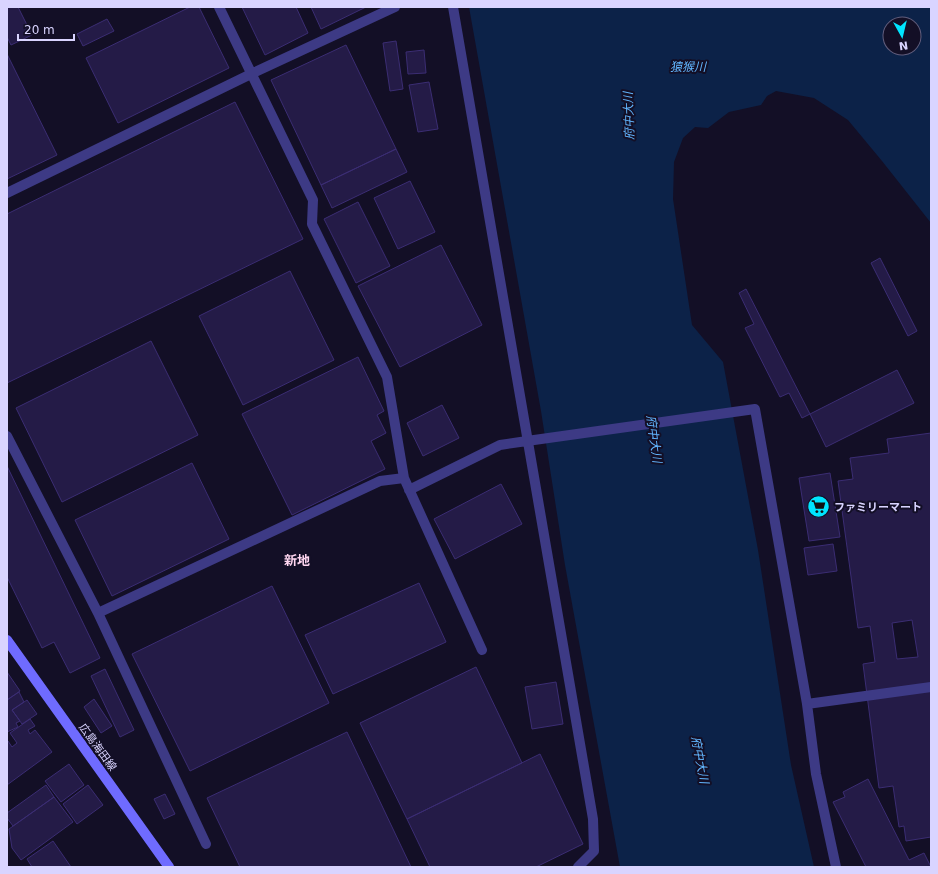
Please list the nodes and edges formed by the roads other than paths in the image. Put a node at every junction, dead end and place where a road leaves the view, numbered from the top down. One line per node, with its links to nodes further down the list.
1 (219, 7): 4 (lane)
2 (395, 7): 4 (lane)
3 (453, 7): 7 (lane)
4 (251, 74): 5 (lane); 8 (lane)
5 (7, 193)
6 (7, 436): 10 (lane)
7 (527, 441): 9 (lane); 14 (lane); 17 (lane)
8 (404, 478): 9 (lane); 10 (lane)
9 (409, 490): 12 (lane)
10 (98, 613): 15 (lane)
11 (7, 640): 16 (main road, 広島海田線)
12 (482, 650)
13 (931, 687): 14 (lane)
14 (807, 704): 18 (lane)
15 (206, 844)
16 (169, 867)
17 (578, 867)
18 (836, 867)

